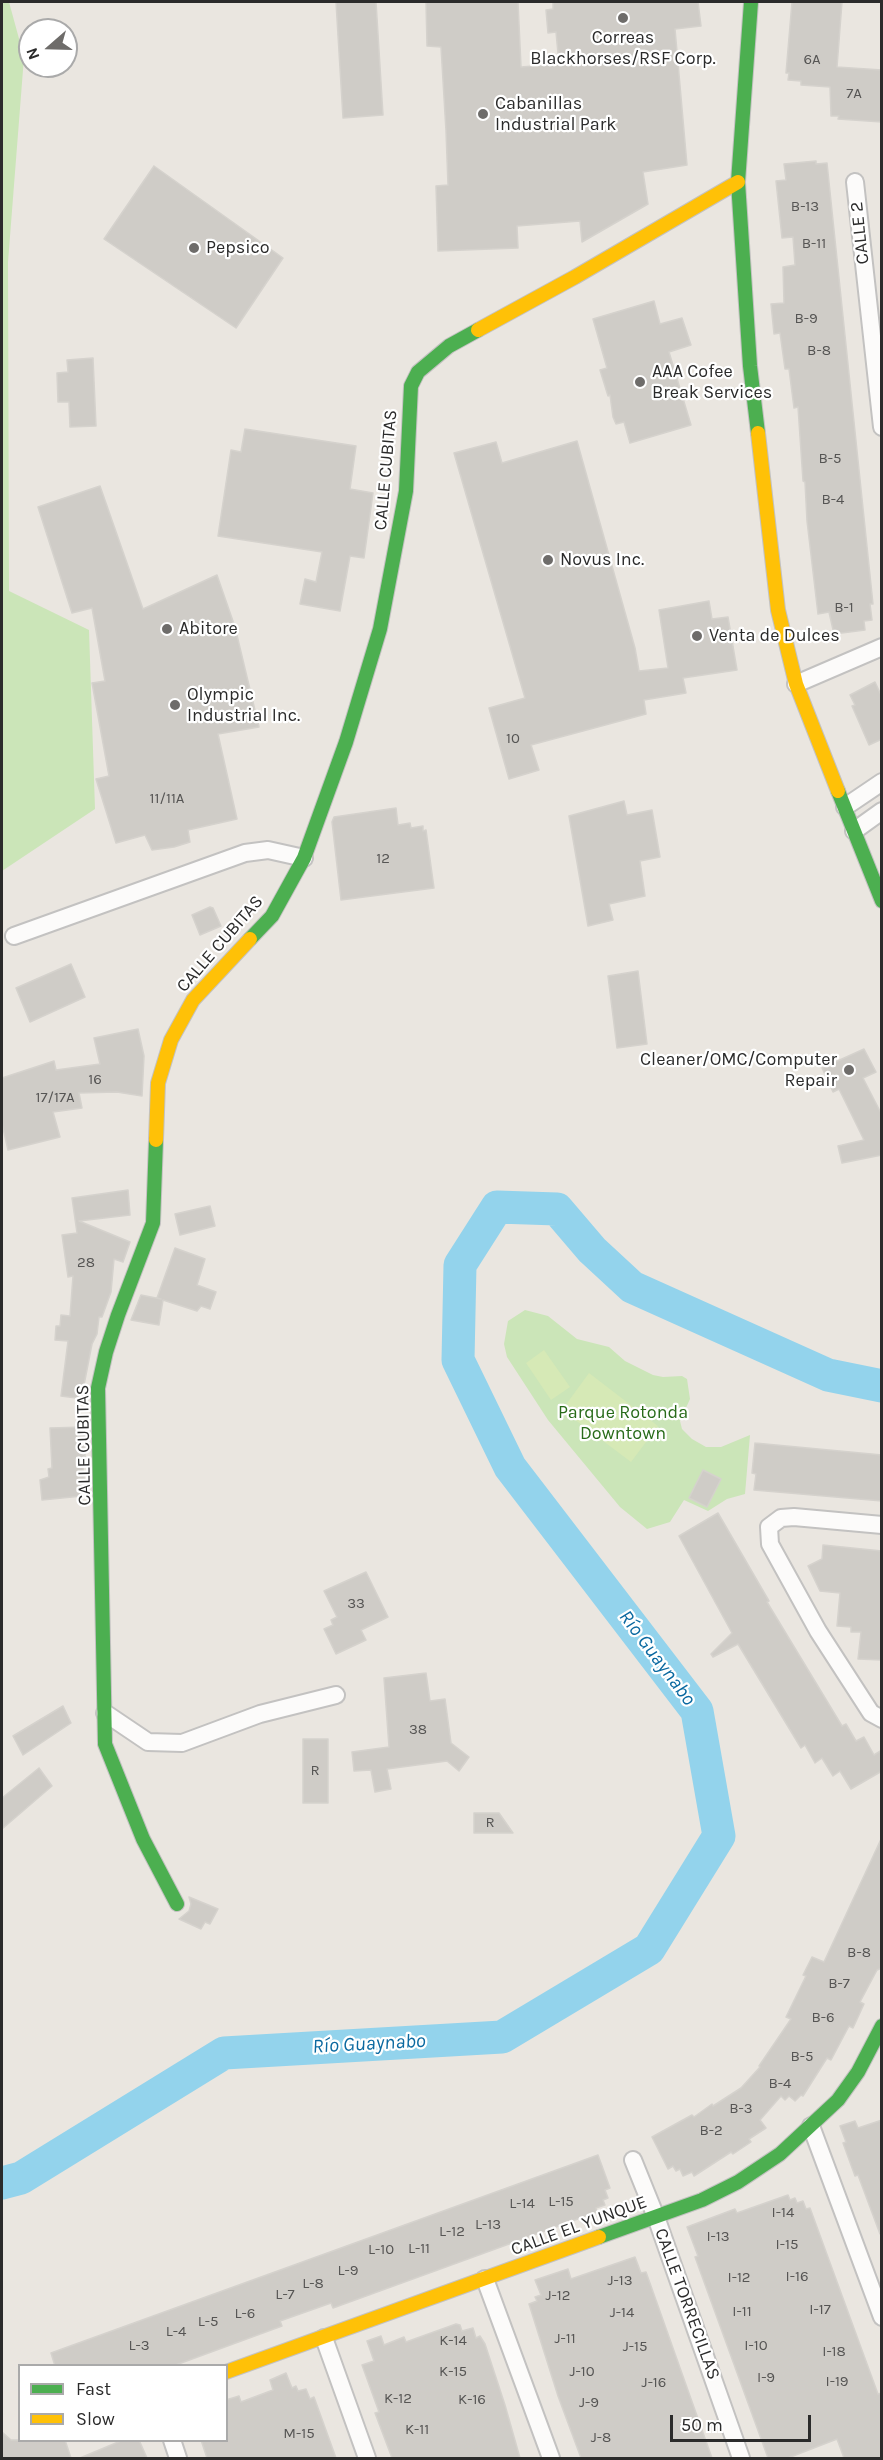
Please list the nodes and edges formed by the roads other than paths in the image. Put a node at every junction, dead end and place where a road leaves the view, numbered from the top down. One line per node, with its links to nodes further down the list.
1 (751, 2): 2 (street)
2 (738, 182): 6 (street); 11 (street, CALLE CUBITAS)
3 (855, 182): 4 (street, CALLE 2)
4 (882, 427)
5 (882, 647): 6 (street)
6 (796, 684): 8 (street)
7 (882, 782): 8 (street)
8 (845, 807): 10 (street)
9 (882, 811): 10 (street)
10 (854, 831): 12 (street)
11 (304, 858): 13 (street); 16 (street, CALLE CUBITAS)
12 (882, 901)
13 (14, 936)
14 (882, 1525): 17 (street)
15 (336, 1695): 16 (street)
16 (105, 1713): 18 (street, CALLE CUBITAS)
17 (882, 1719)
18 (177, 1904)
19 (882, 2026): 20 (street, CALLE EL YUNQUE)
20 (811, 2127): 22 (street, CALLE EL YUNQUE); 24 (street)
21 (633, 2160): 22 (street, CALLE TORRECILLAS)
22 (656, 2217): 23 (street, CALLE EL YUNQUE); 31 (street, CALLE TORRECILLAS)
23 (486, 2279): 25 (street, CALLE EL YUNQUE); 30 (street)
24 (882, 2317)
25 (324, 2337): 26 (street, CALLE EL YUNQUE); 29 (street)
26 (228, 2372)
27 (173, 2442): 28 (street)
28 (178, 2458)
29 (367, 2458)
30 (551, 2458)
31 (741, 2458)

